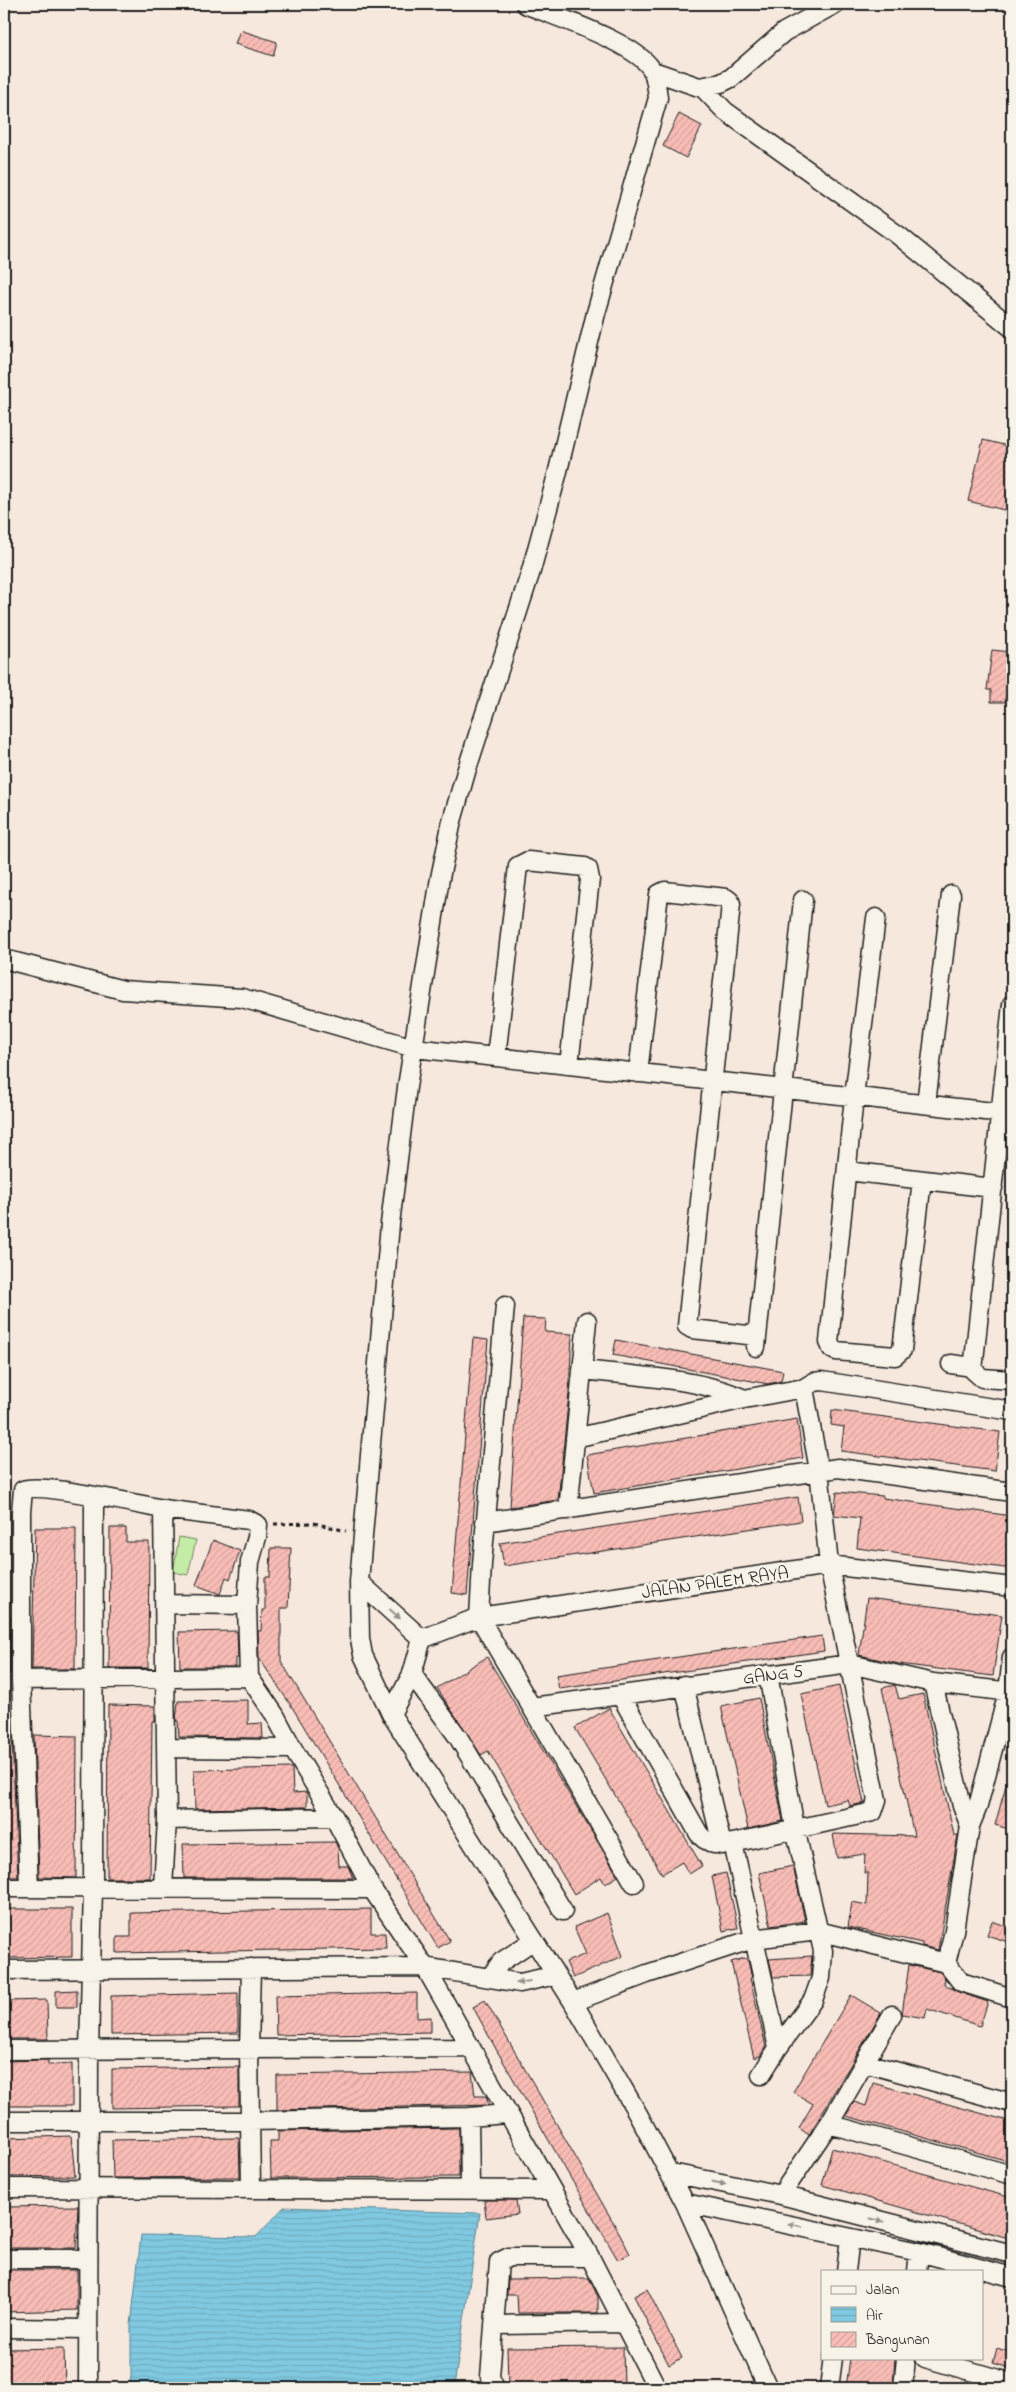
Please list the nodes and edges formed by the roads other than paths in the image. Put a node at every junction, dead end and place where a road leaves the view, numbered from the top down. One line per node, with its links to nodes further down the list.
1 (525, 4): 3 (street)
2 (836, 4): 4 (street)
3 (653, 71): 4 (street); 11 (street)
4 (703, 88): 5 (street)
5 (1012, 328)
6 (951, 895): 18 (street)
7 (803, 900): 16 (street)
8 (876, 918): 17 (street)
9 (4, 959): 11 (street)
10 (1012, 1004): 19 (street)
11 (414, 1048): 12 (street); 40 (street)
12 (496, 1057): 13 (street); 13 (street)
13 (569, 1065): 14 (street)
14 (638, 1073): 15 (street); 15 (street)
15 (711, 1081): 16 (street); 16 (street)
16 (784, 1089): 17 (street)
17 (854, 1097): 18 (street); 20 (street)
18 (926, 1104): 19 (street)
19 (1006, 1113): 22 (street)
20 (847, 1171): 21 (street); 21 (street)
21 (922, 1180): 22 (street)
22 (993, 1188): 26 (street)
23 (505, 1306): 38 (street)
24 (587, 1321): 27 (street)
25 (951, 1364): 26 (street)
26 (973, 1367): 28 (street)
27 (583, 1370): 30 (street); 32 (street)
28 (1012, 1380)
29 (804, 1388): 30 (street); 31 (street); 33 (street)
30 (744, 1399): 32 (street)
31 (1012, 1411)
32 (575, 1438): 37 (street)
33 (819, 1470): 34 (street); 37 (street); 39 (street)
34 (1012, 1492)
35 (94, 1496): 36 (street); 51 (street); 53 (street)
36 (163, 1509): 42 (street); 43 (street)
37 (568, 1510): 38 (street)
38 (485, 1522): 44 (street)
39 (829, 1565): 41 (street, JALAN PALEM RAYA); 44 (street, JALAN PALEM RAYA); 47 (street)
40 (359, 1582): 45 (street, one-way to 45); 59 (street)
41 (1012, 1587)
42 (165, 1604): 43 (street); 52 (street)
43 (247, 1605): 50 (street)
44 (479, 1617): 45 (street, JALAN PALEM RAYA); 58 (street)
45 (422, 1639): 48 (street)
46 (1012, 1657): 56 (street)
47 (850, 1664): 49 (street, GANG 5); 54 (street, GANG 5); 65 (street)
48 (412, 1674): 59 (street); 73 (street)
49 (768, 1674): 55 (street, GANG 5); 65 (street)
50 (249, 1677): 52 (street); 61 (street)
51 (93, 1678): 52 (street); 53 (street); 71 (street)
52 (164, 1678): 60 (street)
53 (21, 1680): 70 (street)
54 (934, 1683): 56 (street, GANG 5); 64 (street)
55 (684, 1685): 57 (street, GANG 5); 66 (street)
56 (1010, 1692): 64 (street)
57 (621, 1696): 58 (street, GANG 5); 66 (street)
58 (532, 1707): 67 (street)
59 (391, 1714): 76 (street)
60 (166, 1748): 61 (street); 63 (street)
61 (293, 1749): 62 (street)
62 (334, 1817): 63 (street); 72 (street)
63 (167, 1820): 68 (street)
64 (970, 1826): 77 (street)
65 (795, 1828): 66 (street); 74 (street)
66 (727, 1844): 75 (street)
67 (634, 1883)
68 (163, 1887): 71 (street); 72 (street)
69 (4, 1888): 70 (street)
70 (29, 1888): 71 (street)
71 (93, 1888): 80 (street)
72 (372, 1889): 78 (street)
73 (563, 1911)
74 (818, 1932): 75 (street); 77 (street); 88 (street)
75 (753, 1939): 85 (street); 88 (street)
76 (534, 1940): 82 (street); 83 (street)
77 (946, 1962): 84 (street)
78 (425, 1967): 79 (street); 83 (street); 87 (street)
79 (251, 1968): 80 (street); 89 (street)
80 (90, 1969): 81 (street); 91 (street)
81 (4, 1970)
82 (556, 1975): 83 (street, one-way to 83); 85 (street)
83 (490, 1977)
84 (1012, 1998)
85 (573, 2002): 101 (street)
86 (892, 2015): 92 (street)
87 (471, 2048): 89 (street); 95 (street)
88 (778, 2048): 93 (street)
89 (249, 2049): 91 (street); 98 (street)
90 (4, 2050): 91 (street)
91 (89, 2051): 99 (street)
92 (865, 2063): 94 (street); 100 (street)
93 (761, 2076)
94 (1012, 2103)
95 (507, 2114): 96 (street); 107 (street)
96 (469, 2117): 98 (street); 106 (street)
97 (4, 2121): 99 (street)
98 (250, 2121): 99 (street); 104 (street)
99 (88, 2122): 105 (street)
100 (829, 2124): 102 (street); 108 (street)
101 (671, 2173): 108 (street, one-way to 108); 109 (street)
102 (1012, 2175)
103 (4, 2188): 105 (street)
104 (252, 2188): 105 (street); 106 (street)
105 (88, 2189): 116 (street)
106 (470, 2189): 107 (street)
107 (551, 2190): 115 (street)
108 (781, 2195): 110 (street)
109 (685, 2203): 111 (street, one-way to 109); 132 (street)
110 (825, 2207): 111 (street); 114 (street, one-way to 114)
111 (820, 2230): 112 (street)
112 (850, 2238): 113 (street); 118 (street)
113 (919, 2252): 119 (street); 120 (street)
114 (1012, 2254)
115 (590, 2258): 121 (street); 122 (street)
116 (88, 2259): 117 (street); 124 (street)
117 (4, 2260)
118 (846, 2270)
119 (917, 2270)
120 (1012, 2277)
121 (622, 2323): 122 (street); 131 (street)
122 (494, 2325): 130 (street)
123 (4, 2328): 124 (street)
124 (87, 2329): 129 (street)
125 (833, 2360): 133 (street)
126 (906, 2360): 134 (street)
127 (932, 2360): 128 (street)
128 (1012, 2383)
129 (88, 2388)
130 (495, 2388)
131 (657, 2388)
132 (768, 2388)
133 (829, 2388)
134 (903, 2388)

